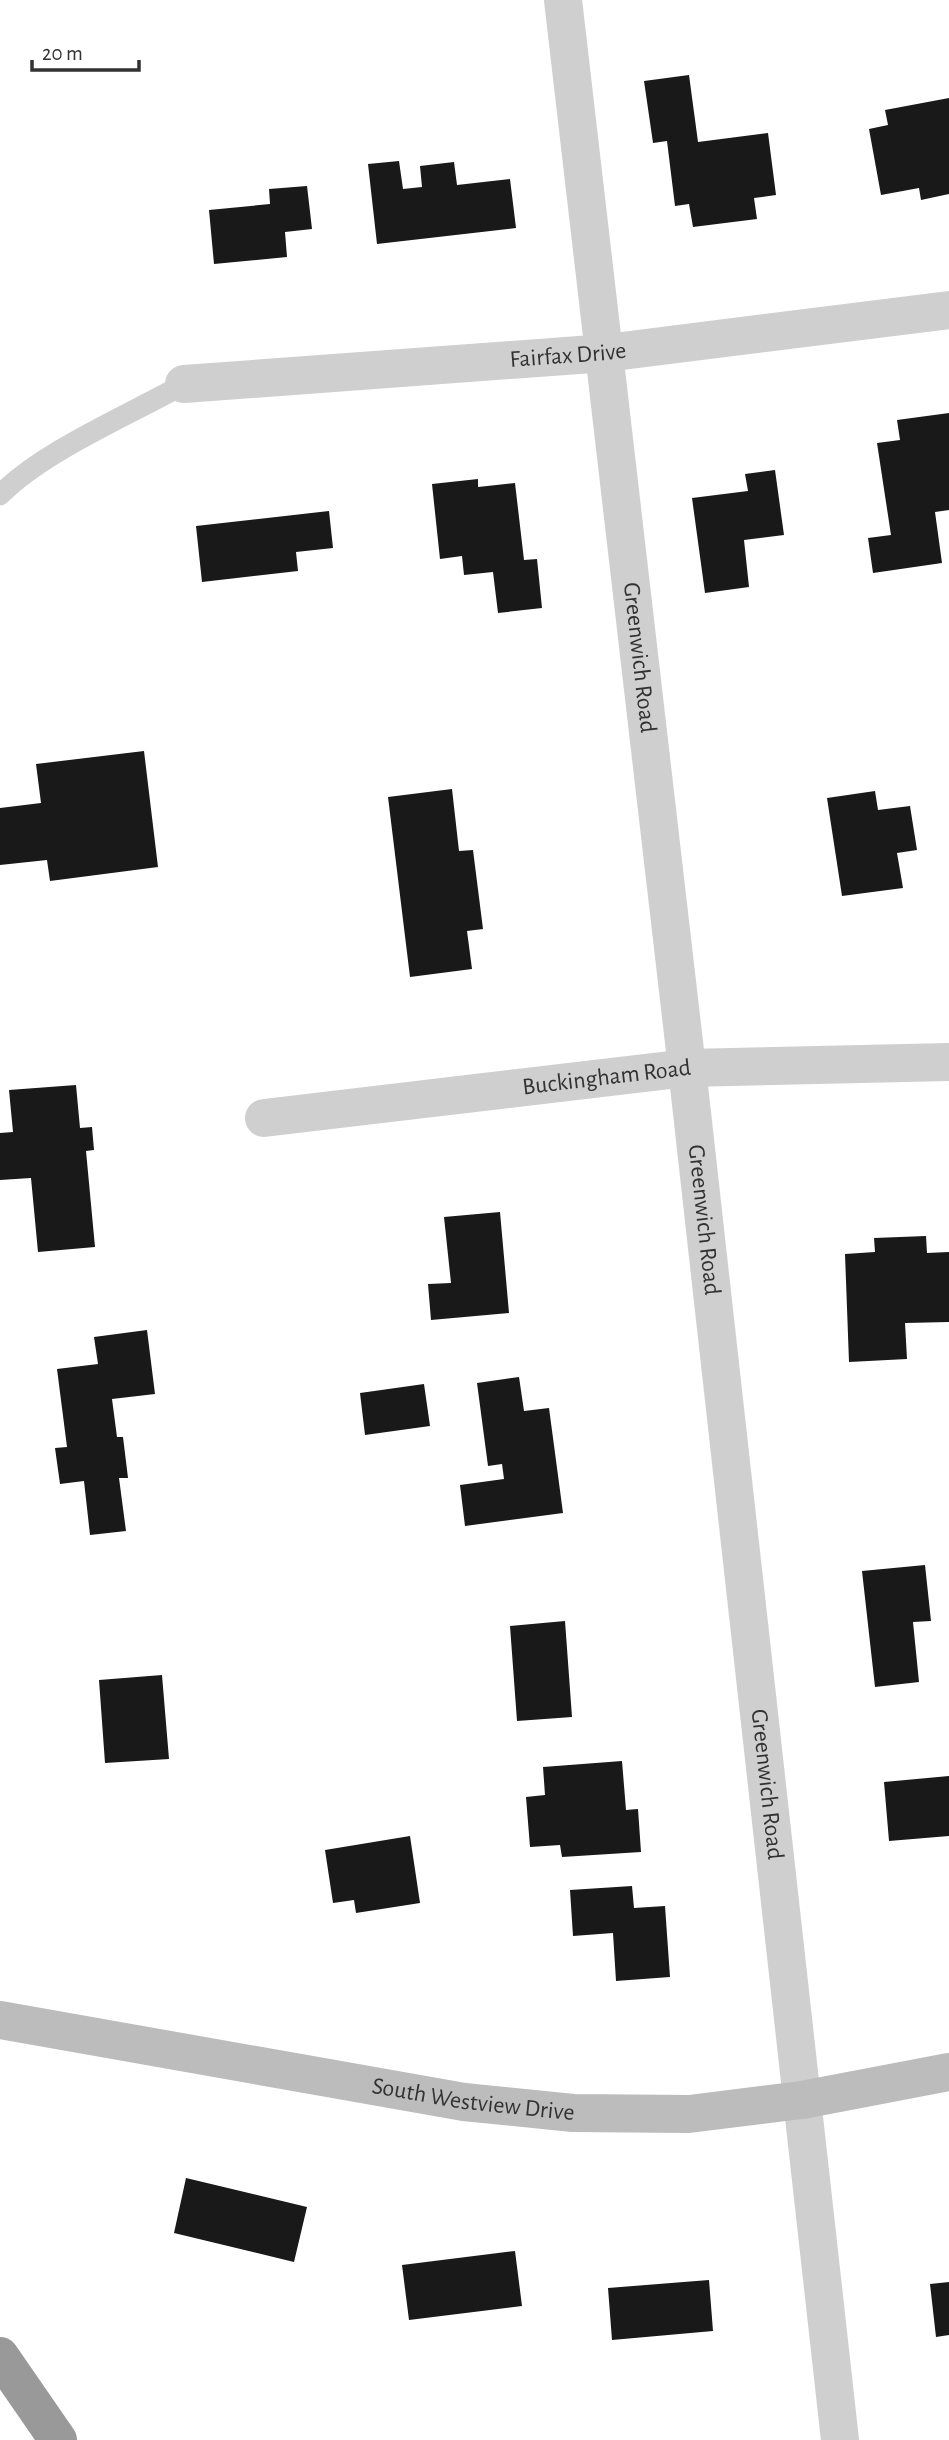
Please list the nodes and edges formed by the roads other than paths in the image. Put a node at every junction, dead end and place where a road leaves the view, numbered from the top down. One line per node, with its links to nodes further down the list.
1 (564, 0): 3 (street, Greenwich Road)
2 (949, 310): 3 (street, Fairfax Drive)
3 (606, 353): 4 (street, Fairfax Drive); 7 (street, Greenwich Road)
4 (184, 384): 5 (lane)
5 (0, 495)
6 (949, 1062): 7 (street, Buckingham Road)
7 (687, 1069): 8 (street, Buckingham Road); 11 (street, Greenwich Road)
8 (264, 1118)
9 (0, 2020): 11 (street, South Westview Drive)
10 (949, 2072): 11 (street, South Westview Drive)
11 (802, 2099): 14 (street, Greenwich Road)
12 (0, 2356): 13 (highway)
13 (58, 2440)
14 (840, 2440)

